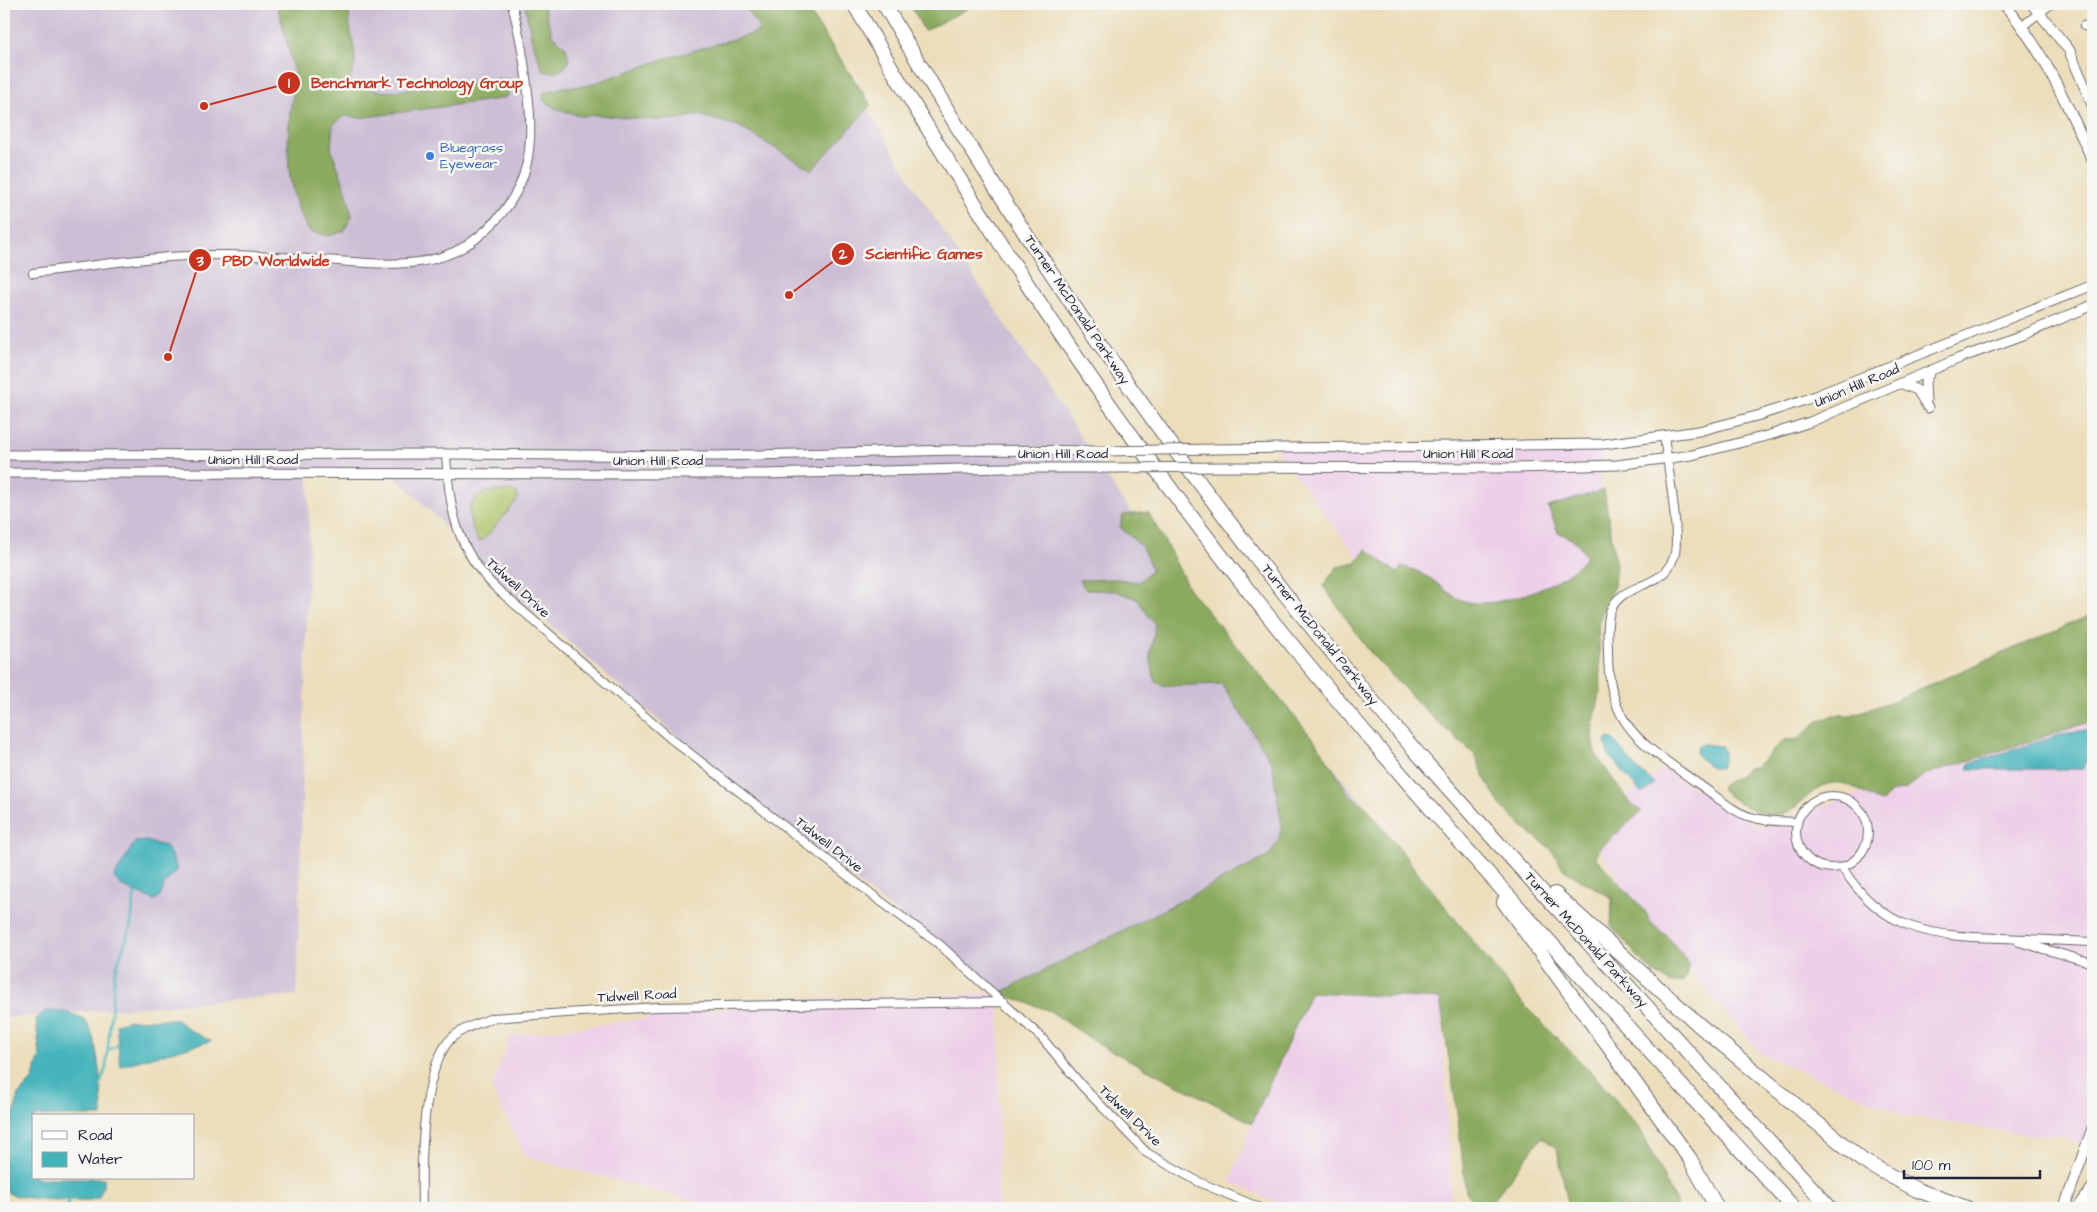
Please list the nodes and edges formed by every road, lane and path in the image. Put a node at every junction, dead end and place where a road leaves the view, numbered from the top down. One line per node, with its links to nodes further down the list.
1 (512, 4): 13 (street)
2 (854, 4): 26 (highway, Turner McDonald Parkway)
3 (884, 4): 25 (highway, Turner McDonald Parkway)
4 (2004, 4): 10 (main road)
5 (2032, 4): 7 (main road)
6 (2051, 4): 7 (street)
7 (2039, 13): 10 (street); 11 (main road)
8 (2093, 24): 9 (street)
9 (2084, 26)
10 (2021, 27): 12 (main road)
11 (2093, 106)
12 (2093, 161)
13 (33, 273)
14 (2093, 285): 18 (street, Union Hill Road)
15 (2092, 306): 16 (street, Union Hill Road)
16 (1931, 370): 17 (street, Union Hill Road); 17 (street)
17 (1900, 383): 21 (street, Union Hill Road)
18 (1664, 436): 19 (street, Union Hill Road, bridge); 21 (street)
19 (446, 454): 20 (street, Union Hill Road); 23 (street, Tidwell Drive)
20 (4, 455)
21 (1667, 458): 23 (street, Union Hill Road, bridge); 24 (street)
22 (4, 473): 23 (street, Union Hill Road)
23 (447, 475): 31 (street, Tidwell Drive)
24 (1797, 822): 27 (street); 27 (street)
25 (1495, 840): 38 (highway, Turner McDonald Parkway); 39 (highway)
26 (1463, 847): 36 (highway); 37 (highway, Turner McDonald Parkway)
27 (1842, 866): 28 (street)
28 (2003, 938): 29 (street); 30 (street)
29 (2093, 942)
30 (2093, 963)
31 (1004, 1002): 34 (street, Tidwell Road); 35 (street, Tidwell Drive)
32 (2093, 1127): 40 (main road)
33 (2093, 1187): 41 (main road)
34 (422, 1208)
35 (1260, 1208)
36 (1717, 1208)
37 (1794, 1208)
38 (1830, 1208)
39 (1967, 1208)
40 (2064, 1208)
41 (2078, 1208)

